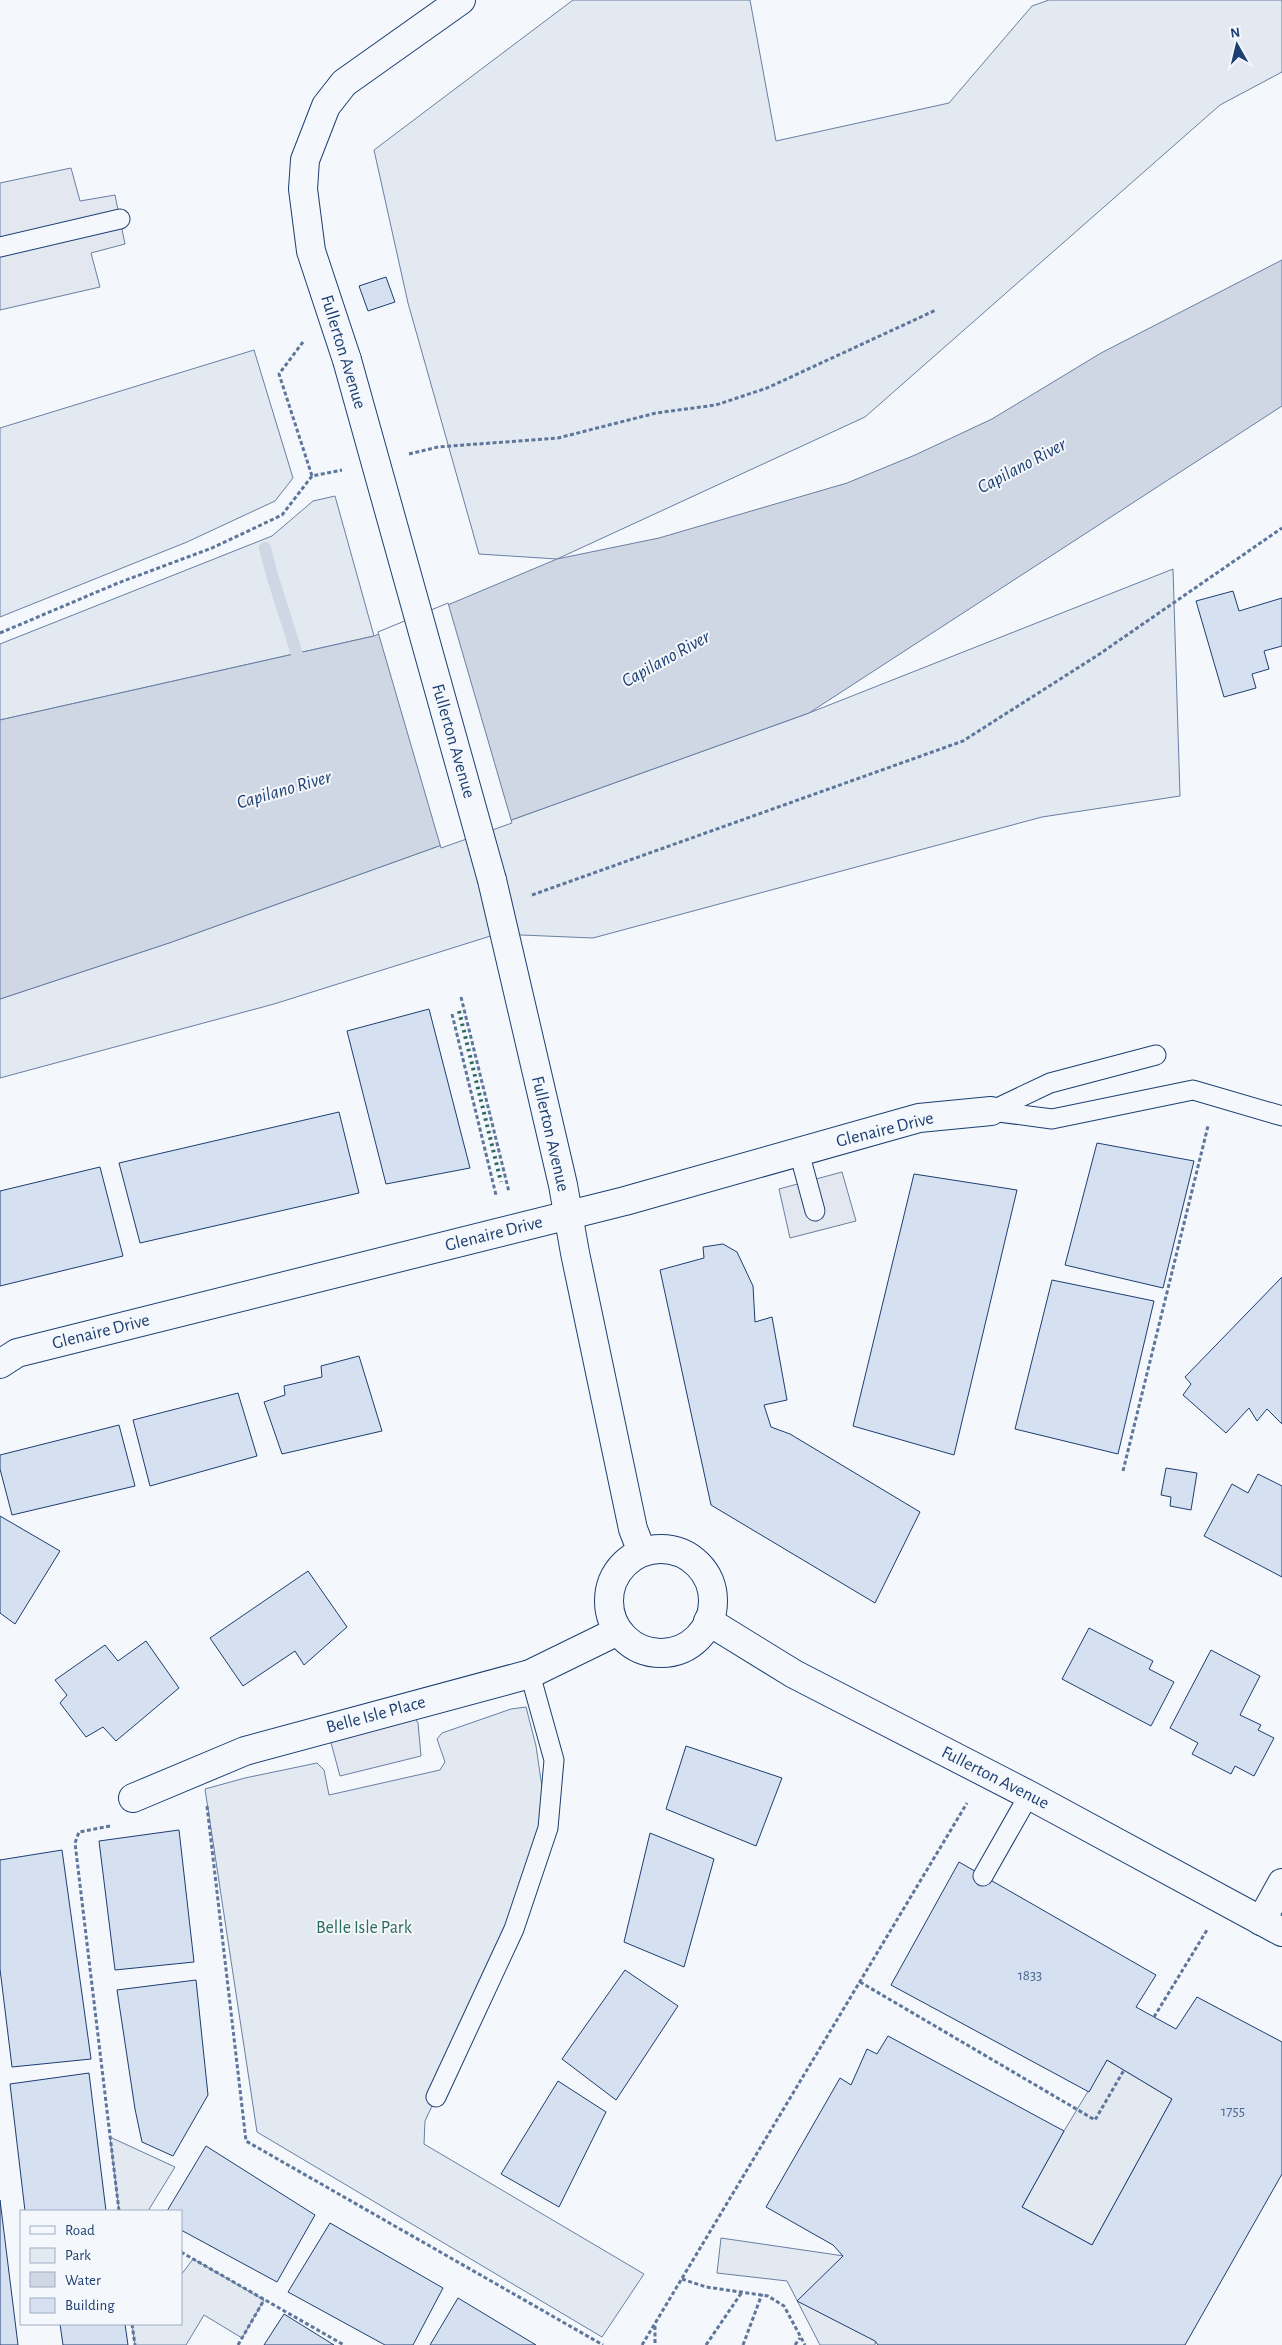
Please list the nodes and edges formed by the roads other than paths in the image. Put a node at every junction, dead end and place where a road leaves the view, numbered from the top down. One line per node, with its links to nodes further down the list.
1 (461, 0): 9 (street, Fullerton Avenue, bridge)
2 (120, 219): 3 (lane)
3 (0, 247)
4 (1156, 1055): 5 (lane)
5 (991, 1112): 6 (lane); 7 (street, Glenaire Drive)
6 (1282, 1116)
7 (798, 1152): 8 (lane); 9 (street, Glenaire Drive)
8 (815, 1210)
9 (568, 1216): 10 (street, Glenaire Drive); 11 (street, Fullerton Avenue)
10 (0, 1364)
11 (642, 1552): 12 (street); 13 (street)
12 (708, 1621): 13 (street); 15 (street, Fullerton Avenue)
13 (618, 1631): 14 (street, Belle Isle Place)
14 (530, 1674): 16 (street, Belle Isle Place); 20 (lane)
15 (1029, 1795): 17 (lane); 19 (street, Fullerton Avenue)
16 (133, 1798)
17 (984, 1876)
18 (1282, 1883): 19 (street)
19 (1271, 1927)
20 (436, 2097)

